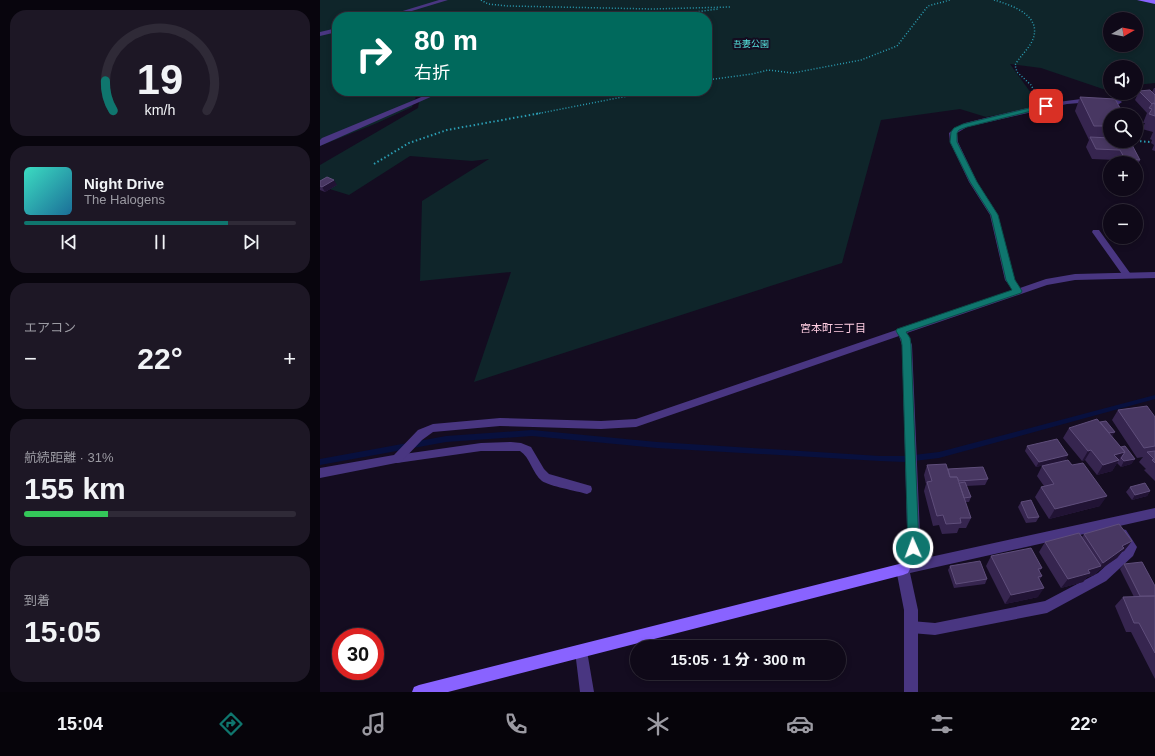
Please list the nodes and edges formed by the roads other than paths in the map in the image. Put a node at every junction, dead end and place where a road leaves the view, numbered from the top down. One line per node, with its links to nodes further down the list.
1 (445, 0): 4 (street)
2 (1140, 0): 3 (street)
3 (1155, 2)
4 (403, 12)
5 (332, 31): 6 (street)
6 (320, 34)
7 (430, 96): 9 (street)
8 (1119, 102): 13 (street)
9 (320, 144)
10 (1096, 232): 12 (lane)
11 (1155, 274): 12 (street)
12 (1126, 275): 13 (street)
13 (1018, 291): 14 (street)
14 (900, 331): 15 (street); 20 (street)
15 (401, 456): 16 (street); 17 (lane)
16 (320, 473)
17 (587, 489)
18 (1155, 513): 19 (street)
19 (1115, 522): 20 (street); 21 (lane)
20 (909, 567): 21 (street); 22 (street)
21 (911, 627): 25 (street)
22 (581, 651): 23 (street); 24 (lane)
23 (419, 692)
24 (587, 692)
25 (911, 692)

